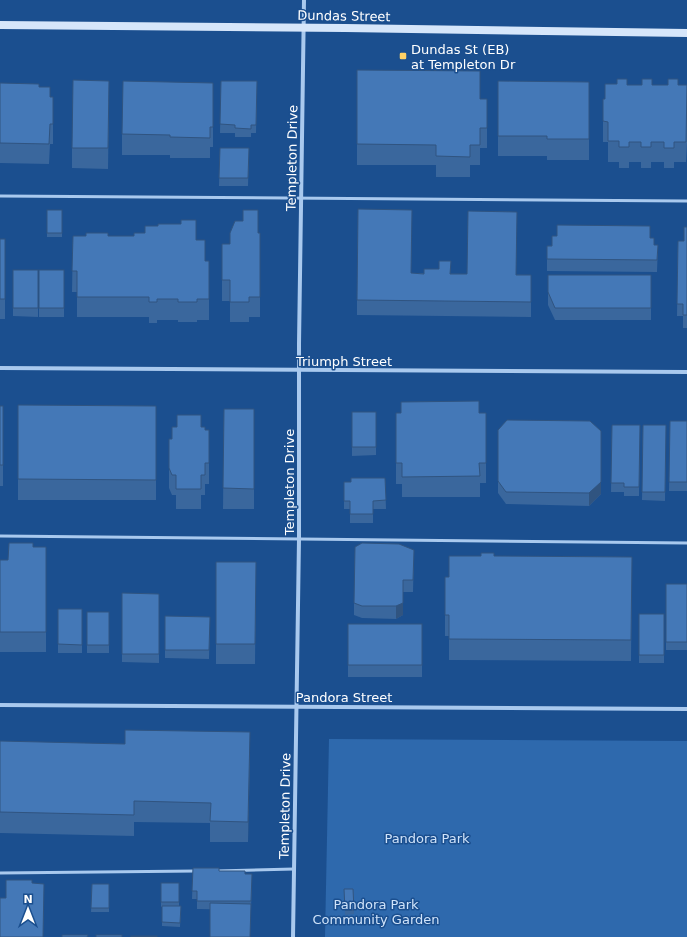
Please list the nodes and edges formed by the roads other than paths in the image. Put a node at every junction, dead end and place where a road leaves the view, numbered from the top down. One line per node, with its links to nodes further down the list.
1 (304, 0): 3 (street, Templeton Drive)
2 (0, 25): 3 (main road, Dundas Street)
3 (304, 27): 4 (main road, Dundas Street); 6 (street, Templeton Drive)
4 (687, 33)
5 (0, 196): 6 (lane)
6 (301, 199): 7 (lane); 9 (street, Templeton Drive)
7 (687, 201)
8 (0, 368): 9 (street, Triumph Street)
9 (299, 370): 10 (street, Triumph Street); 12 (street, Templeton Drive)
10 (687, 372)
11 (0, 536): 12 (lane)
12 (299, 540): 13 (lane); 15 (street, Templeton Drive)
13 (687, 543)
14 (0, 705): 15 (street, Pandora Street)
15 (297, 707): 16 (street, Pandora Street); 17 (street, Templeton Drive)
16 (687, 709)
17 (294, 869): 19 (lane); 21 (street, Templeton Drive)
18 (197, 871): 20 (lane)
19 (213, 871)
20 (0, 873)
21 (293, 937)

